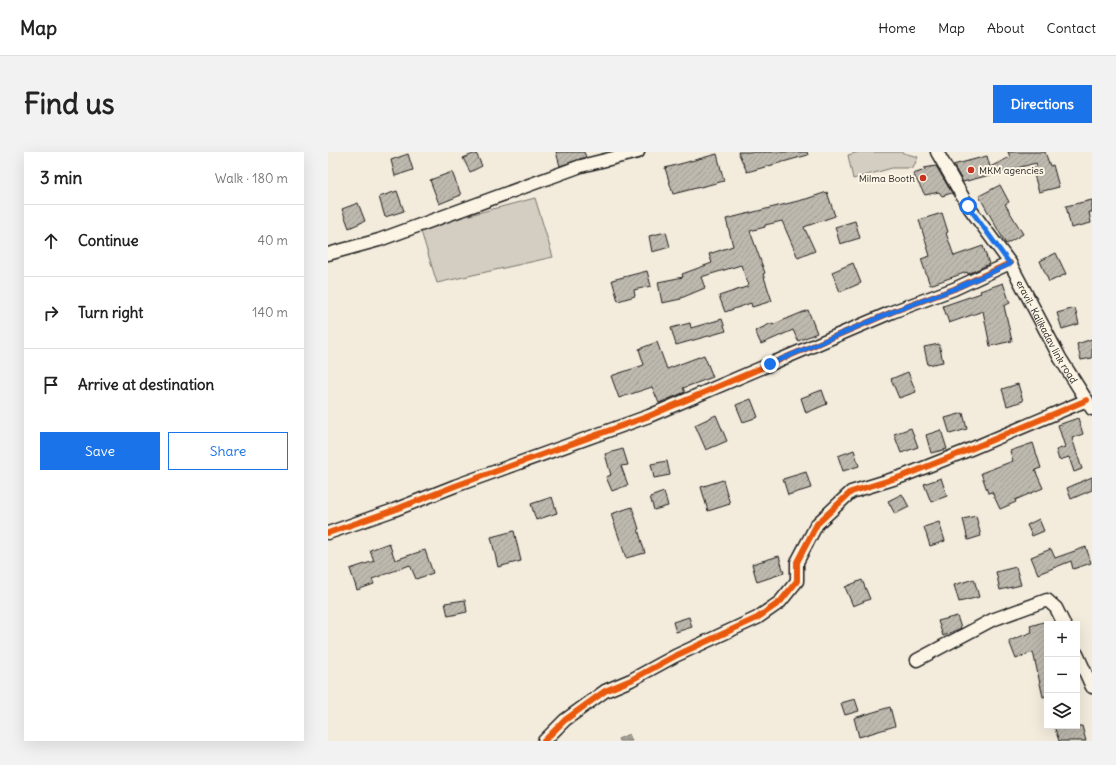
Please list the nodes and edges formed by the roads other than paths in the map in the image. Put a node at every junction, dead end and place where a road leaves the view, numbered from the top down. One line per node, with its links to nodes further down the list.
1 (638, 152): 3 (street)
2 (938, 152): 4 (street, eravil- Kalikadav link road)
3 (328, 254)
4 (1010, 264): 5 (street, eravil- Kalikadav link road); 6 (street)
5 (1089, 405): 11 (street)
6 (328, 533)
7 (1062, 621): 9 (street)
8 (1078, 657): 10 (street)
9 (917, 660)
10 (1092, 687)
11 (544, 741)

